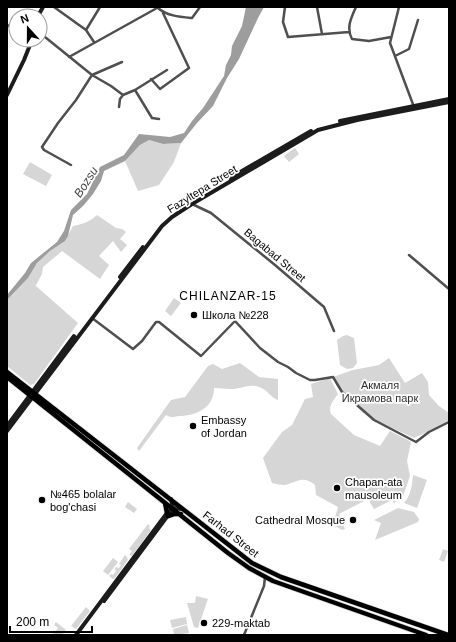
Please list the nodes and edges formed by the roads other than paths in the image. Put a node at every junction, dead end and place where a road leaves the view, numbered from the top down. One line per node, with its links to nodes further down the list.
1 (54, 7): 11 (street)
2 (100, 7): 11 (street)
3 (157, 7): 9 (street); 16 (street)
4 (200, 7): 9 (street)
5 (285, 7): 13 (street)
6 (317, 7): 13 (street)
7 (356, 7): 12 (street)
8 (399, 7): 14 (street)
9 (163, 13): 23 (street)
10 (418, 20): 18 (street)
11 (86, 30): 16 (street)
12 (349, 32): 13 (street); 14 (street)
13 (322, 34)
14 (391, 37): 18 (street)
15 (48, 40): 19 (street)
16 (94, 42): 19 (street)
17 (29, 48): 25 (main road)
18 (395, 56): 30 (street)
19 (69, 57): 22 (street)
20 (122, 62): 22 (street)
21 (166, 70): 23 (street)
22 (92, 75): 26 (street); 32 (street)
23 (151, 79): 24 (street)
24 (135, 90): 26 (street); 31 (street)
25 (7, 95)
26 (123, 95): 29 (street)
27 (449, 99): 30 (main road, Fazyltepa Street)
28 (449, 102): 30 (main road, Fazyltepa Street)
29 (119, 107)
30 (414, 108): 33 (main road, Fazyltepa Street)
31 (159, 119)
32 (70, 165)
33 (191, 203): 36 (main road, Fazyltepa Street); 37 (street, Bagabad Street); 40 (main road, Fazyltepa Street)
34 (409, 255): 35 (street)
35 (449, 289)
36 (92, 318): 40 (main road, Fazyltepa Street); 41 (street)
37 (334, 331)
38 (7, 372): 40 (main road)
39 (7, 377): 40 (main road)
40 (32, 394): 42 (main road, Fazyltepa Street); 43 (main road, Fazyltepa Street); 44 (main road, Farhad Street); 45 (main road, Farhad Street)
41 (449, 422)
42 (7, 426)
43 (7, 431)
44 (171, 499): 46 (main road); 47 (main road, Farhad Street)
45 (164, 501): 46 (main road, Farhad Street); 48 (main road)
46 (173, 508): 47 (main road); 48 (main road); 49 (main road, Farhad Street)
47 (185, 510): 53 (main road, Farhad Street)
48 (167, 514): 49 (main road); 57 (main road)
49 (181, 514): 50 (main road, Farhad Street)
50 (265, 577): 51 (main road, Farhad Street); 52 (street)
51 (270, 580): 52 (street); 55 (main road, Farhad Street)
52 (264, 586): 58 (street)
53 (311, 588): 54 (main road, Farhad Street); 55 (main road)
54 (321, 591): 56 (main road); 60 (main road, Farhad Street)
55 (308, 594): 56 (main road, Farhad Street)
56 (318, 598): 59 (main road, Farhad Street)
57 (79, 634)
58 (244, 635)
59 (426, 635)
60 (448, 635)

